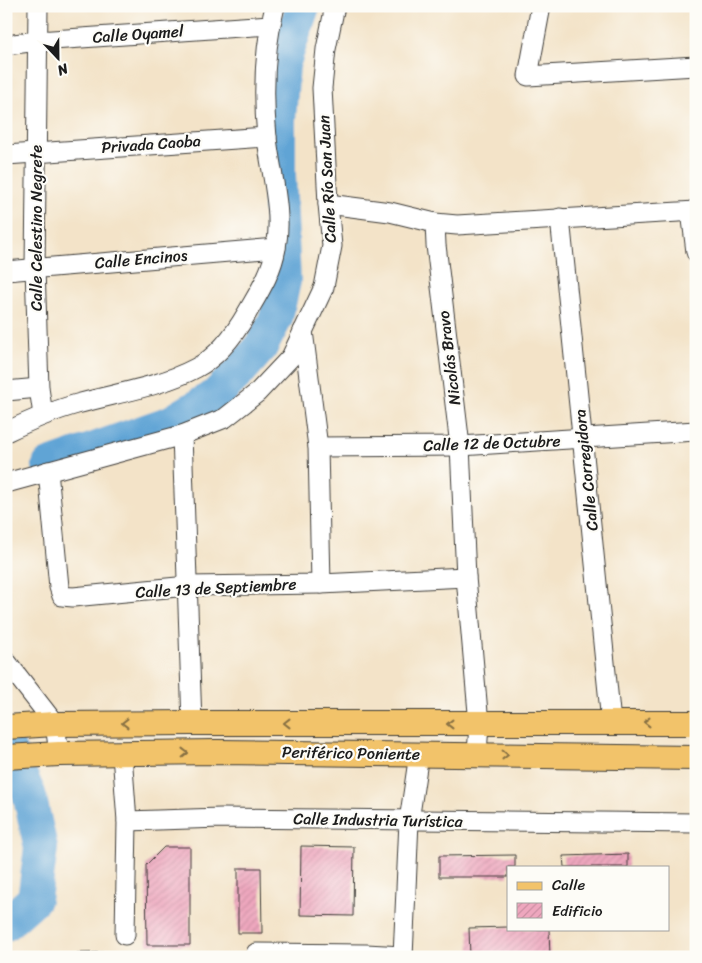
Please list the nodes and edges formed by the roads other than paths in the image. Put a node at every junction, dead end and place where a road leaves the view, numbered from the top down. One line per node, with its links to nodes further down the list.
1 (38, 6): 6 (street, Calle Celestino Negrete)
2 (275, 6): 5 (street)
3 (335, 6): 12 (street, Calle Río San Juan)
4 (541, 6): 8 (street)
5 (270, 25): 6 (street, Calle Oyamel); 9 (street)
6 (38, 41): 7 (street, Calle Oyamel); 10 (street, Calle Celestino Negrete)
7 (6, 45)
8 (696, 66)
9 (267, 137): 10 (street, Privada Caoba); 16 (street)
10 (35, 152): 11 (street, Privada Caoba); 18 (street, Calle Celestino Negrete)
11 (6, 155)
12 (328, 204): 15 (street); 20 (street, Calle Río San Juan)
13 (693, 211): 14 (street); 17 (street)
14 (560, 218): 15 (street); 27 (street, Calle Corregidora)
15 (435, 223): 28 (street, Nicolás Bravo)
16 (276, 248): 18 (street, Calle Encinos); 23 (street)
17 (696, 252)
18 (35, 268): 19 (street, Calle Encinos); 21 (street, Calle Celestino Negrete)
19 (6, 271)
20 (303, 331): 26 (street, Calle Río San Juan); 29 (street)
21 (38, 388): 22 (street); 23 (street, Calle Celestino Negrete)
22 (6, 391)
23 (43, 415): 25 (street)
24 (696, 431): 27 (street, Calle 12 de Octubre)
25 (6, 432)
26 (182, 435): 30 (street, Calle Río San Juan); 34 (street)
27 (583, 439): 28 (street, Calle 12 de Octubre); 36 (street, Calle Corregidora)
28 (460, 446): 29 (street, Calle 12 de Octubre); 32 (street, Nicolás Bravo)
29 (318, 447): 33 (street)
30 (48, 471): 31 (street, Calle Río San Juan); 34 (street, Calle 13 de Septiembre)
31 (6, 483)
32 (466, 578): 33 (street, Calle 13 de Septiembre); 39 (street, Nicolás Bravo)
33 (321, 584): 34 (street, Calle 13 de Septiembre)
34 (188, 586): 37 (street)
35 (6, 661): 40 (street)
36 (611, 722): 38 (main road, Periférico Poniente, one-way to 36); 39 (main road, Periférico Poniente)
37 (192, 723): 39 (main road, Periférico Poniente, one-way to 37); 40 (main road, Periférico Poniente, one-way to 40)
38 (696, 723)
39 (478, 724): 44 (street, Nicolás Bravo)
40 (47, 725): 41 (main road, Periférico Poniente); 45 (street)
41 (6, 727)
42 (122, 754): 43 (main road, Periférico Poniente, one-way to 43); 45 (main road, Periférico Poniente); 48 (street)
43 (419, 754): 44 (main road, Periférico Poniente); 49 (street)
44 (477, 754): 47 (main road, Periférico Poniente, one-way to 47)
45 (54, 755): 46 (main road, Periférico Poniente)
46 (7, 757)
47 (696, 758)
48 (127, 821): 49 (street, Calle Industria Turística); 51 (street)
49 (409, 821): 50 (street, Calle Industria Turística); 53 (street)
50 (696, 823)
51 (125, 936)
52 (256, 953): 53 (street)
53 (403, 957)

